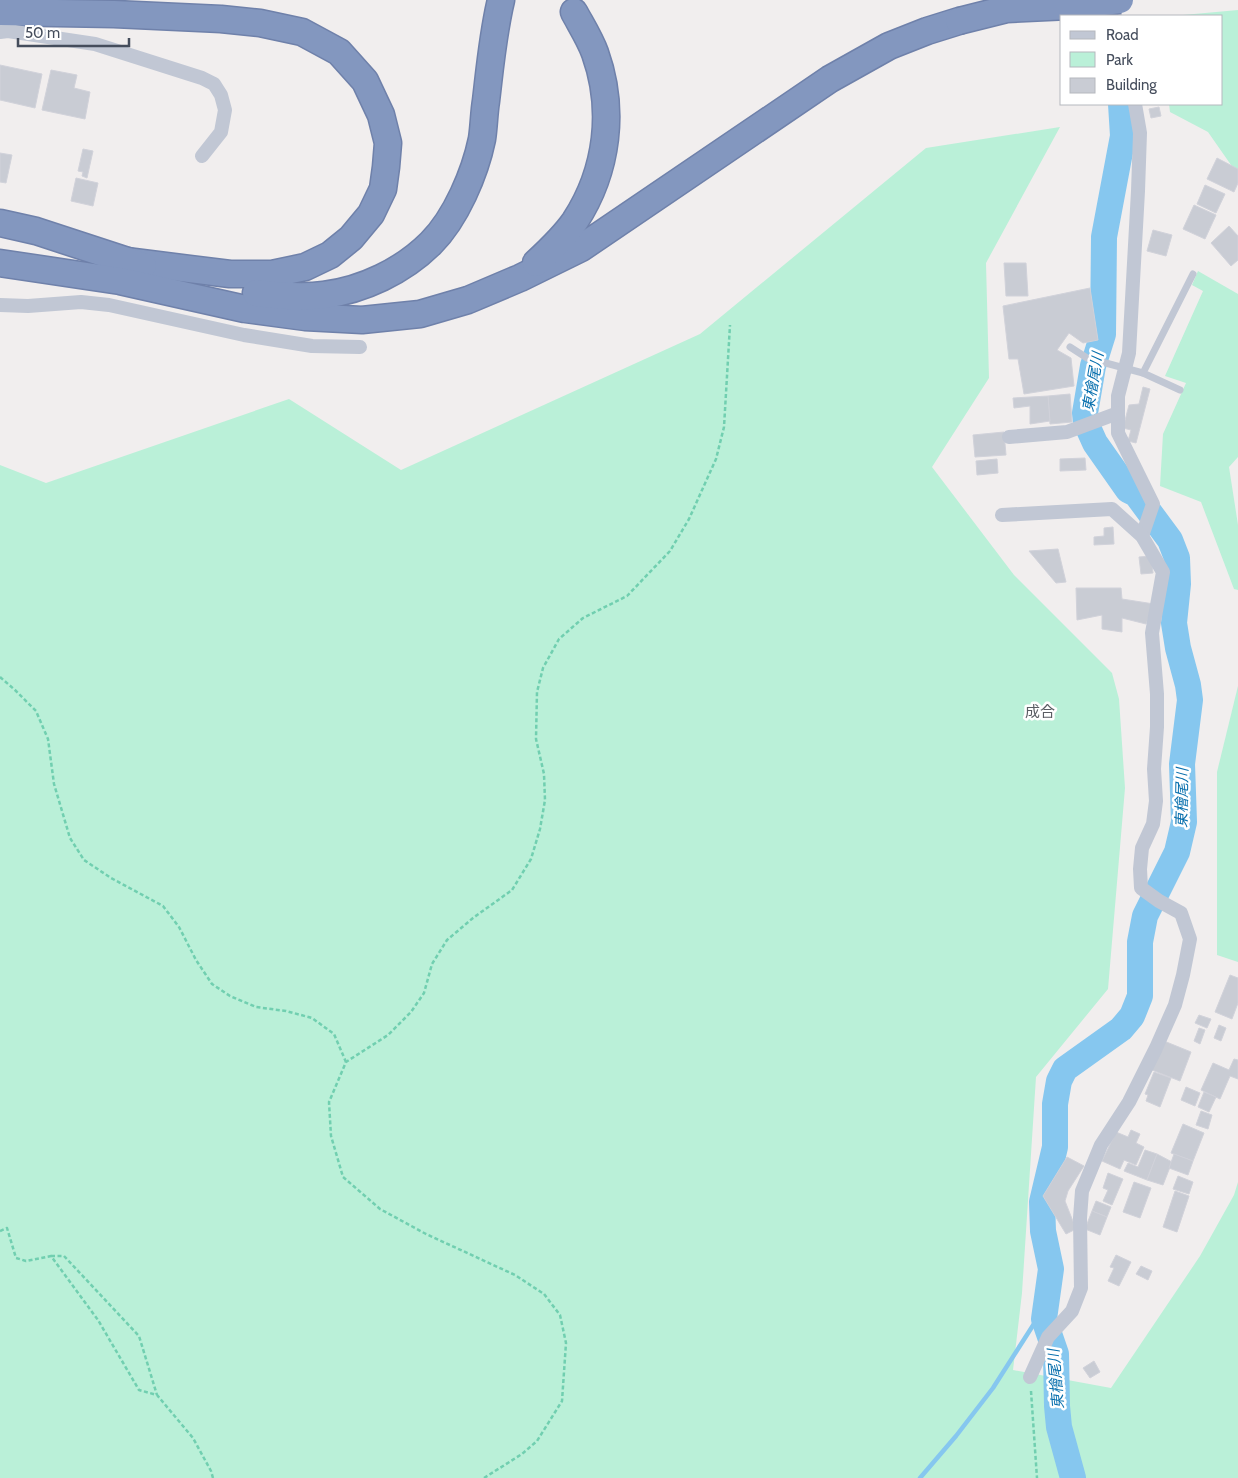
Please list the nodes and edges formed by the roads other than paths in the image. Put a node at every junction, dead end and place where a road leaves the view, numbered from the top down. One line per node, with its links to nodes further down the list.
1 (143, 0): 2 (highway)
2 (0, 3)
3 (1120, 4): 14 (highway, bridge)
4 (0, 12): 11 (highway)
5 (498, 12): 11 (highway)
6 (574, 12): 14 (highway)
7 (0, 32): 9 (street)
8 (1136, 105): 18 (street)
9 (202, 156)
10 (0, 223): 11 (highway)
11 (126, 261)
12 (0, 262): 14 (highway)
13 (1193, 274): 19 (lane)
14 (520, 278)
15 (0, 305): 16 (street)
16 (360, 346)
17 (1070, 347): 18 (lane)
18 (1125, 369): 19 (lane); 21 (street)
19 (1143, 373): 20 (lane)
20 (1180, 390)
21 (1118, 413): 22 (street); 24 (street)
22 (1009, 437)
23 (1002, 515): 24 (street)
24 (1142, 536): 25 (street)
25 (1030, 1377)

